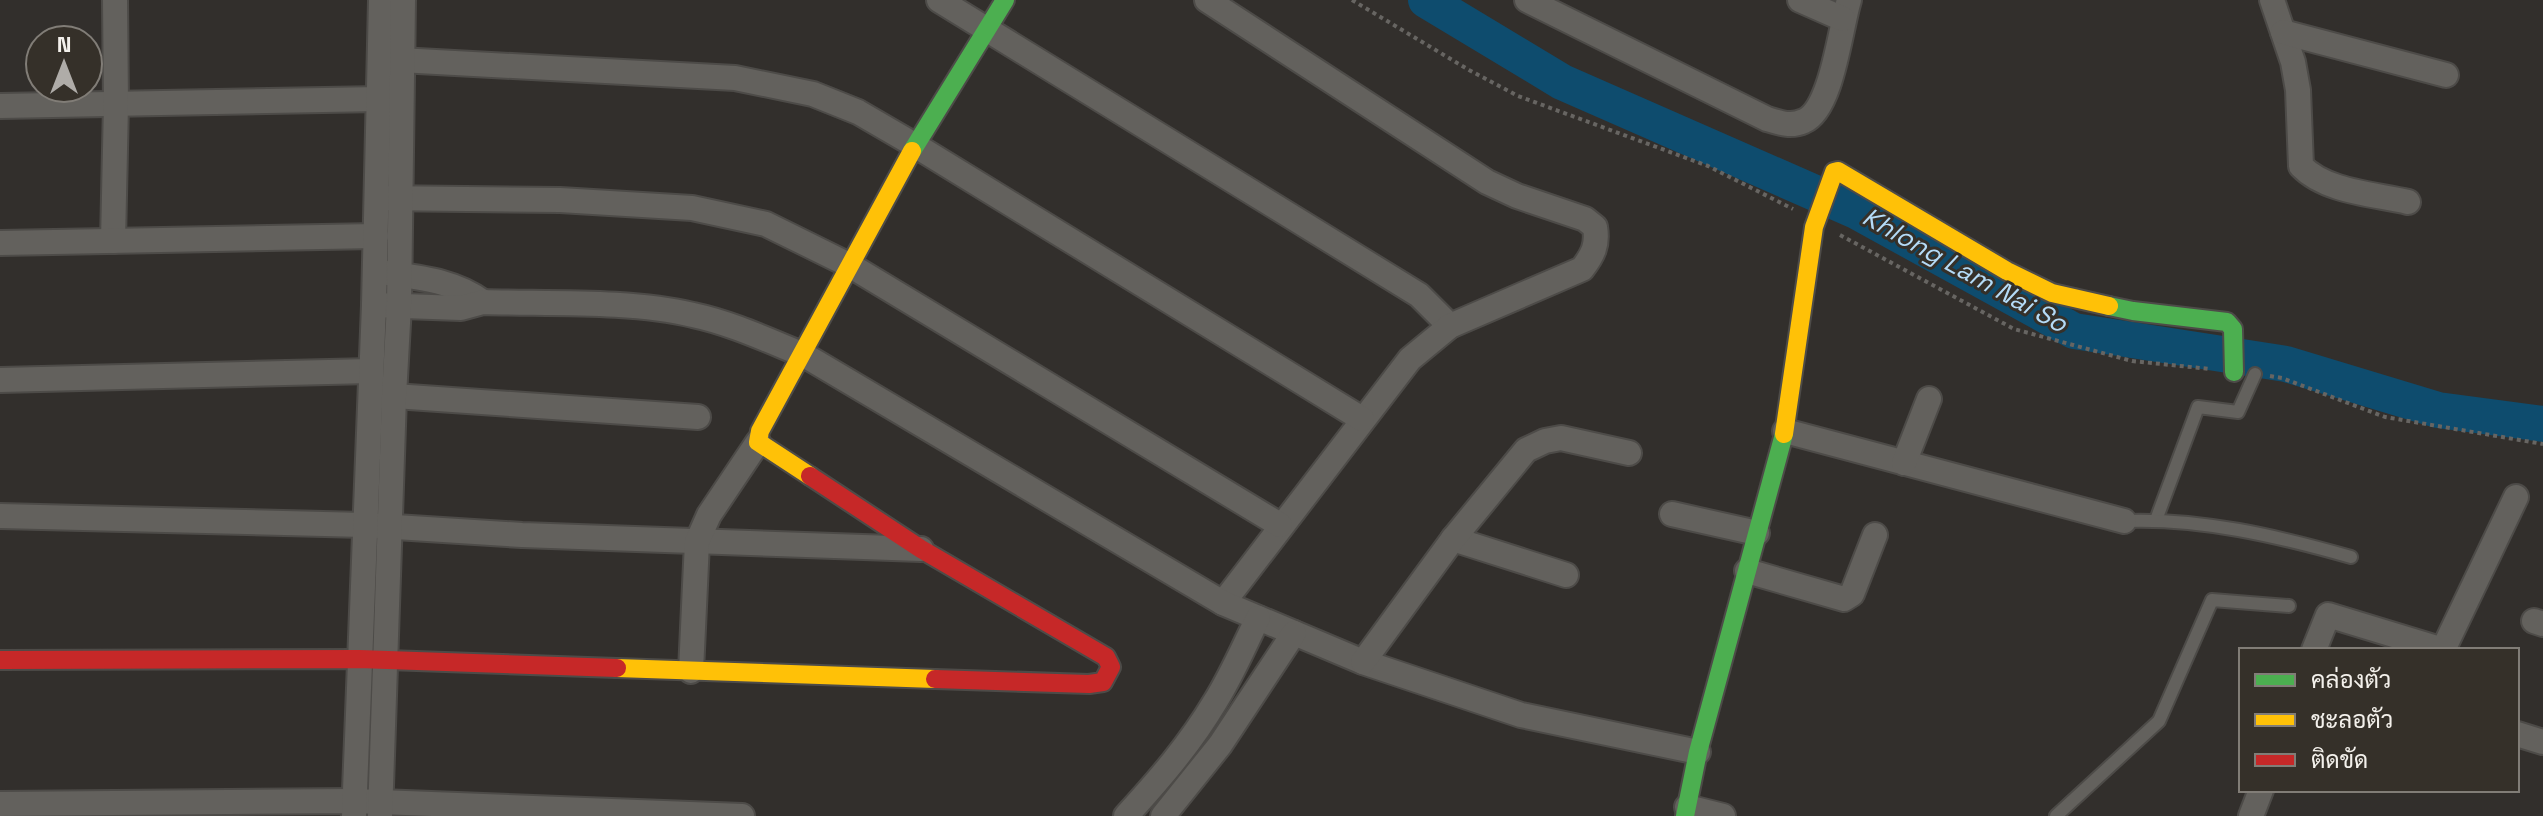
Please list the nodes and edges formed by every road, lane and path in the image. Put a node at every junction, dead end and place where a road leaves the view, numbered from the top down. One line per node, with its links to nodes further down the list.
1 (115, 0): 16 (street)
2 (381, 0): 13 (street)
3 (403, 0): 13 (street)
4 (939, 0): 11 (street)
5 (1005, 0): 11 (street)
6 (1207, 0): 30 (street)
7 (1527, 0): 10 (street)
8 (1800, 0): 10 (street)
9 (2272, 0): 12 (street)
10 (1846, 10)
11 (986, 27): 18 (street); 30 (street)
12 (2283, 32): 14 (street); 20 (street)
13 (391, 59): 15 (street); 18 (street); 19 (street)
14 (2446, 75)
15 (380, 99): 16 (street); 19 (street)
16 (116, 104): 17 (street); 22 (street)
17 (0, 106)
18 (913, 144): 24 (street); 38 (street)
19 (388, 198): 21 (street); 24 (street); 26 (street)
20 (2408, 202)
21 (376, 236): 22 (street); 25 (street)
22 (113, 241): 23 (street)
23 (0, 243)
24 (851, 266): 31 (street); 49 (street)
25 (375, 271): 26 (street); 28 (street)
26 (400, 275): 27 (street); 29 (street)
27 (483, 302): 29 (street); 31 (street)
28 (374, 305): 29 (street); 35 (street)
29 (399, 305): 35 (street)
30 (1450, 326): 38 (street)
31 (804, 355): 40 (street); 59 (street)
32 (2234, 370): 39 (street)
33 (2255, 374): 46 (lane)
34 (0, 380): 35 (street)
35 (378, 387): 37 (street); 48 (street); 50 (street)
36 (1929, 399): 42 (street)
37 (698, 417)
38 (1362, 419): 49 (street)
39 (1785, 431): 42 (street); 51 (street)
40 (758, 442): 54 (street); 55 (street)
41 (1629, 453): 53 (street)
42 (1904, 463): 47 (street)
43 (2516, 497): 65 (street)
44 (1672, 514): 51 (street)
45 (0, 516): 48 (street)
46 (2156, 520): 47 (lane); 56 (lane)
47 (2124, 521)
48 (364, 525): 50 (street); 66 (street)
49 (1280, 525): 59 (street)
50 (389, 527): 54 (street); 68 (street)
51 (1757, 533): 57 (street)
52 (1875, 535): 57 (street)
53 (1453, 539): 58 (street); 69 (street)
54 (697, 542): 55 (street); 70 (street)
55 (921, 549): 70 (street)
56 (2351, 557)
57 (1747, 571): 73 (street)
58 (1566, 575)
59 (1223, 603): 61 (street)
60 (2289, 606): 82 (lane)
61 (1258, 618): 62 (street); 79 (street)
62 (1294, 633): 69 (street); 80 (street)
63 (2315, 648): 64 (street)
64 (2436, 648)
65 (2444, 648)
66 (359, 659): 67 (street); 68 (street); 75 (street)
67 (0, 660)
68 (385, 660): 70 (street); 76 (street)
69 (1363, 662): 73 (street)
70 (691, 671)
71 (2519, 735): 72 (street)
72 (2543, 742)
73 (1698, 752): 77 (street)
74 (0, 804): 75 (street)
75 (354, 808): 76 (street)
76 (380, 809): 78 (street)
77 (1686, 812): 81 (street)
78 (742, 816)
79 (1126, 816)
80 (1163, 816)
81 (1723, 816)
82 (2056, 816)

